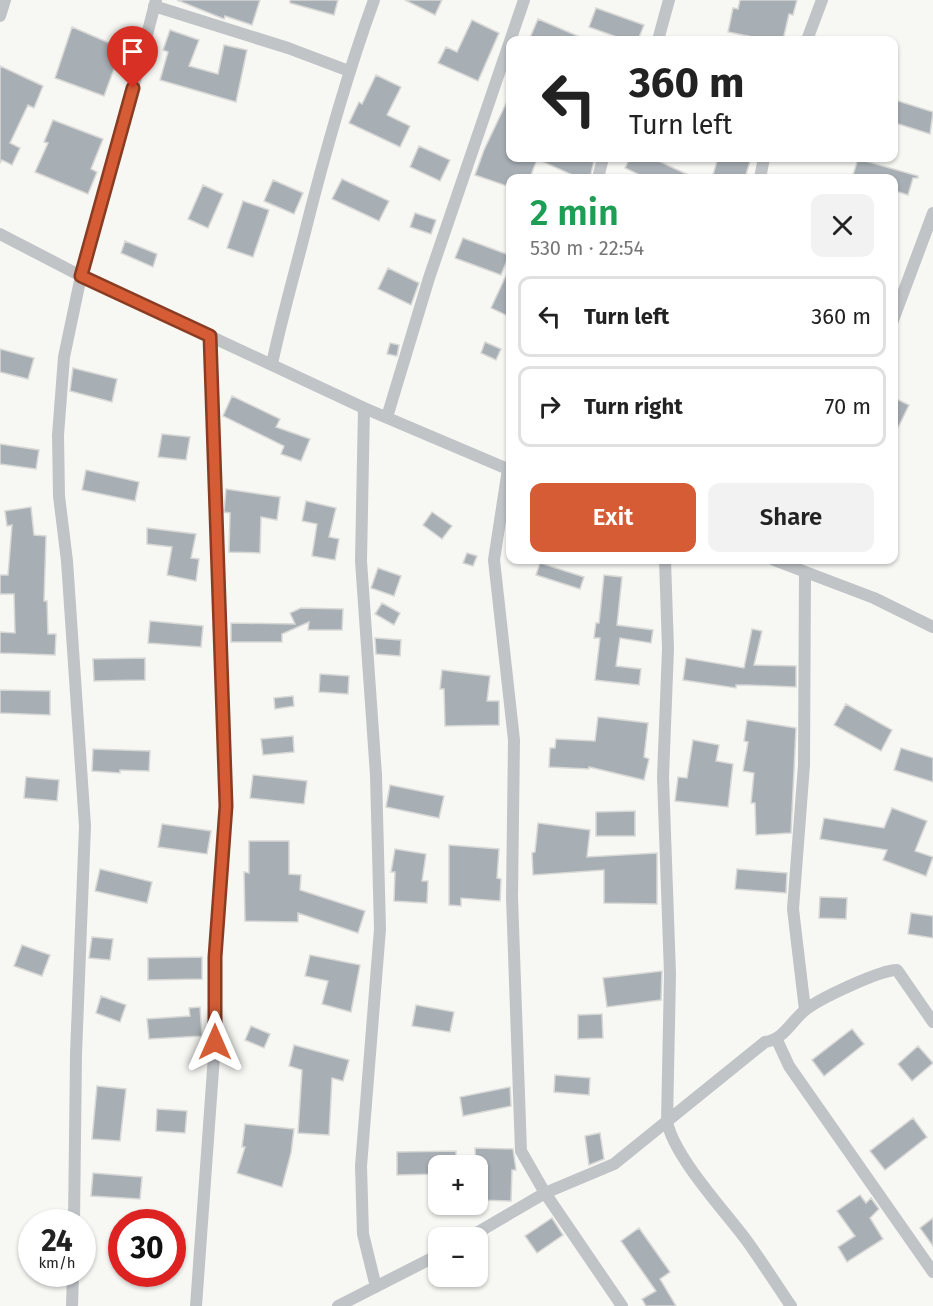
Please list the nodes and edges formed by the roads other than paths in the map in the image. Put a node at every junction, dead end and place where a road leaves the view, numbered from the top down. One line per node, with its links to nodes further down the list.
1 (5, 0): 7 (street)
2 (374, 0): 12 (street)
3 (524, 0): 8 (street)
4 (669, 0): 9 (street)
5 (822, 0): 10 (street)
6 (155, 3): 12 (street); 15 (street)
7 (0, 16)
8 (512, 36)
9 (658, 36)
10 (808, 36)
11 (506, 52): 20 (street)
12 (349, 70): 18 (street)
13 (933, 213): 16 (street)
14 (0, 234): 15 (street)
15 (81, 276): 17 (street); 32 (street)
16 (898, 307)
17 (210, 336): 18 (street); 39 (street)
18 (272, 364): 19 (street)
19 (364, 408): 20 (street); 37 (street)
20 (387, 417): 21 (street)
21 (506, 468)
22 (506, 487): 31 (street)
23 (665, 564): 30 (street)
24 (792, 564): 25 (street)
25 (805, 572): 26 (street); 27 (street)
26 (930, 622)
27 (805, 1010): 28 (street); 29 (street)
28 (933, 1022)
29 (777, 1040): 30 (street); 35 (street)
30 (667, 1122): 31 (street); 42 (street)
31 (545, 1193): 33 (street); 41 (street)
32 (74, 1209)
33 (487, 1227)
34 (428, 1260): 37 (street)
35 (933, 1272)
36 (73, 1287): 38 (street)
37 (376, 1287): 40 (street)
38 (72, 1306)
39 (196, 1306)
40 (338, 1306)
41 (622, 1306)
42 (791, 1306)

